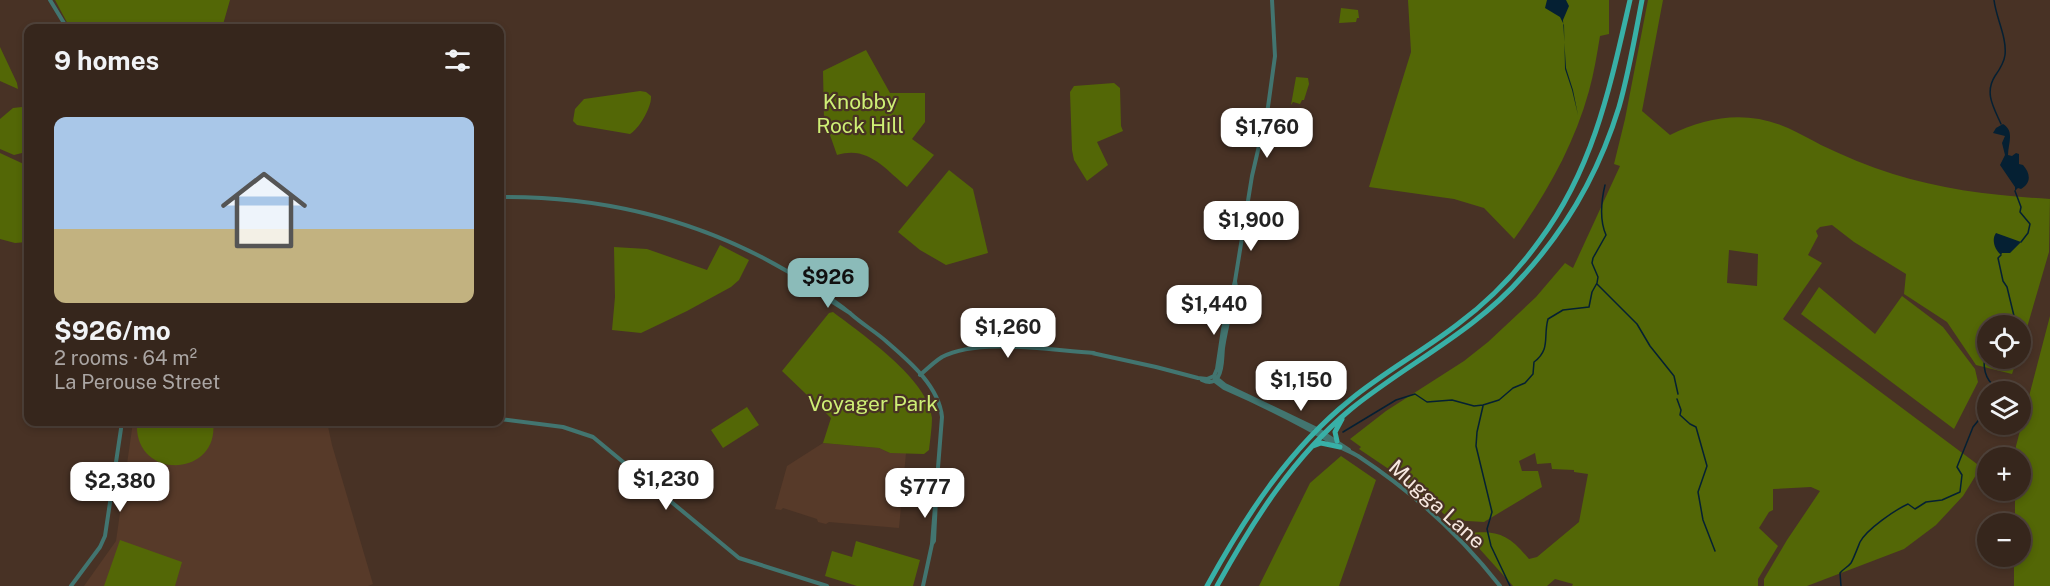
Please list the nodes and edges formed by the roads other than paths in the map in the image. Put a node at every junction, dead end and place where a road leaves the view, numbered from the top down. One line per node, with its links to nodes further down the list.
1 (50, 0): 5 (street)
2 (1272, 0): 8 (street)
3 (1630, 0): 12 (main road)
4 (1642, 0): 9 (main road)
5 (65, 24)
6 (504, 197): 7 (street)
7 (920, 375): 8 (street); 18 (street)
8 (1216, 378): 12 (street, Mugga Lane)
9 (1344, 415): 13 (main road); 14 (main road)
10 (504, 419): 17 (street)
11 (121, 426): 16 (street)
12 (1316, 430): 13 (street, Mugga Lane); 19 (main road)
13 (1323, 434): 14 (street, Mugga Lane); 15 (main road)
14 (1339, 444): 15 (main road); 21 (street, Mugga Lane)
15 (1310, 448): 20 (main road)
16 (71, 586)
17 (827, 586)
18 (923, 586)
19 (1207, 586)
20 (1217, 586)
21 (1500, 586)

